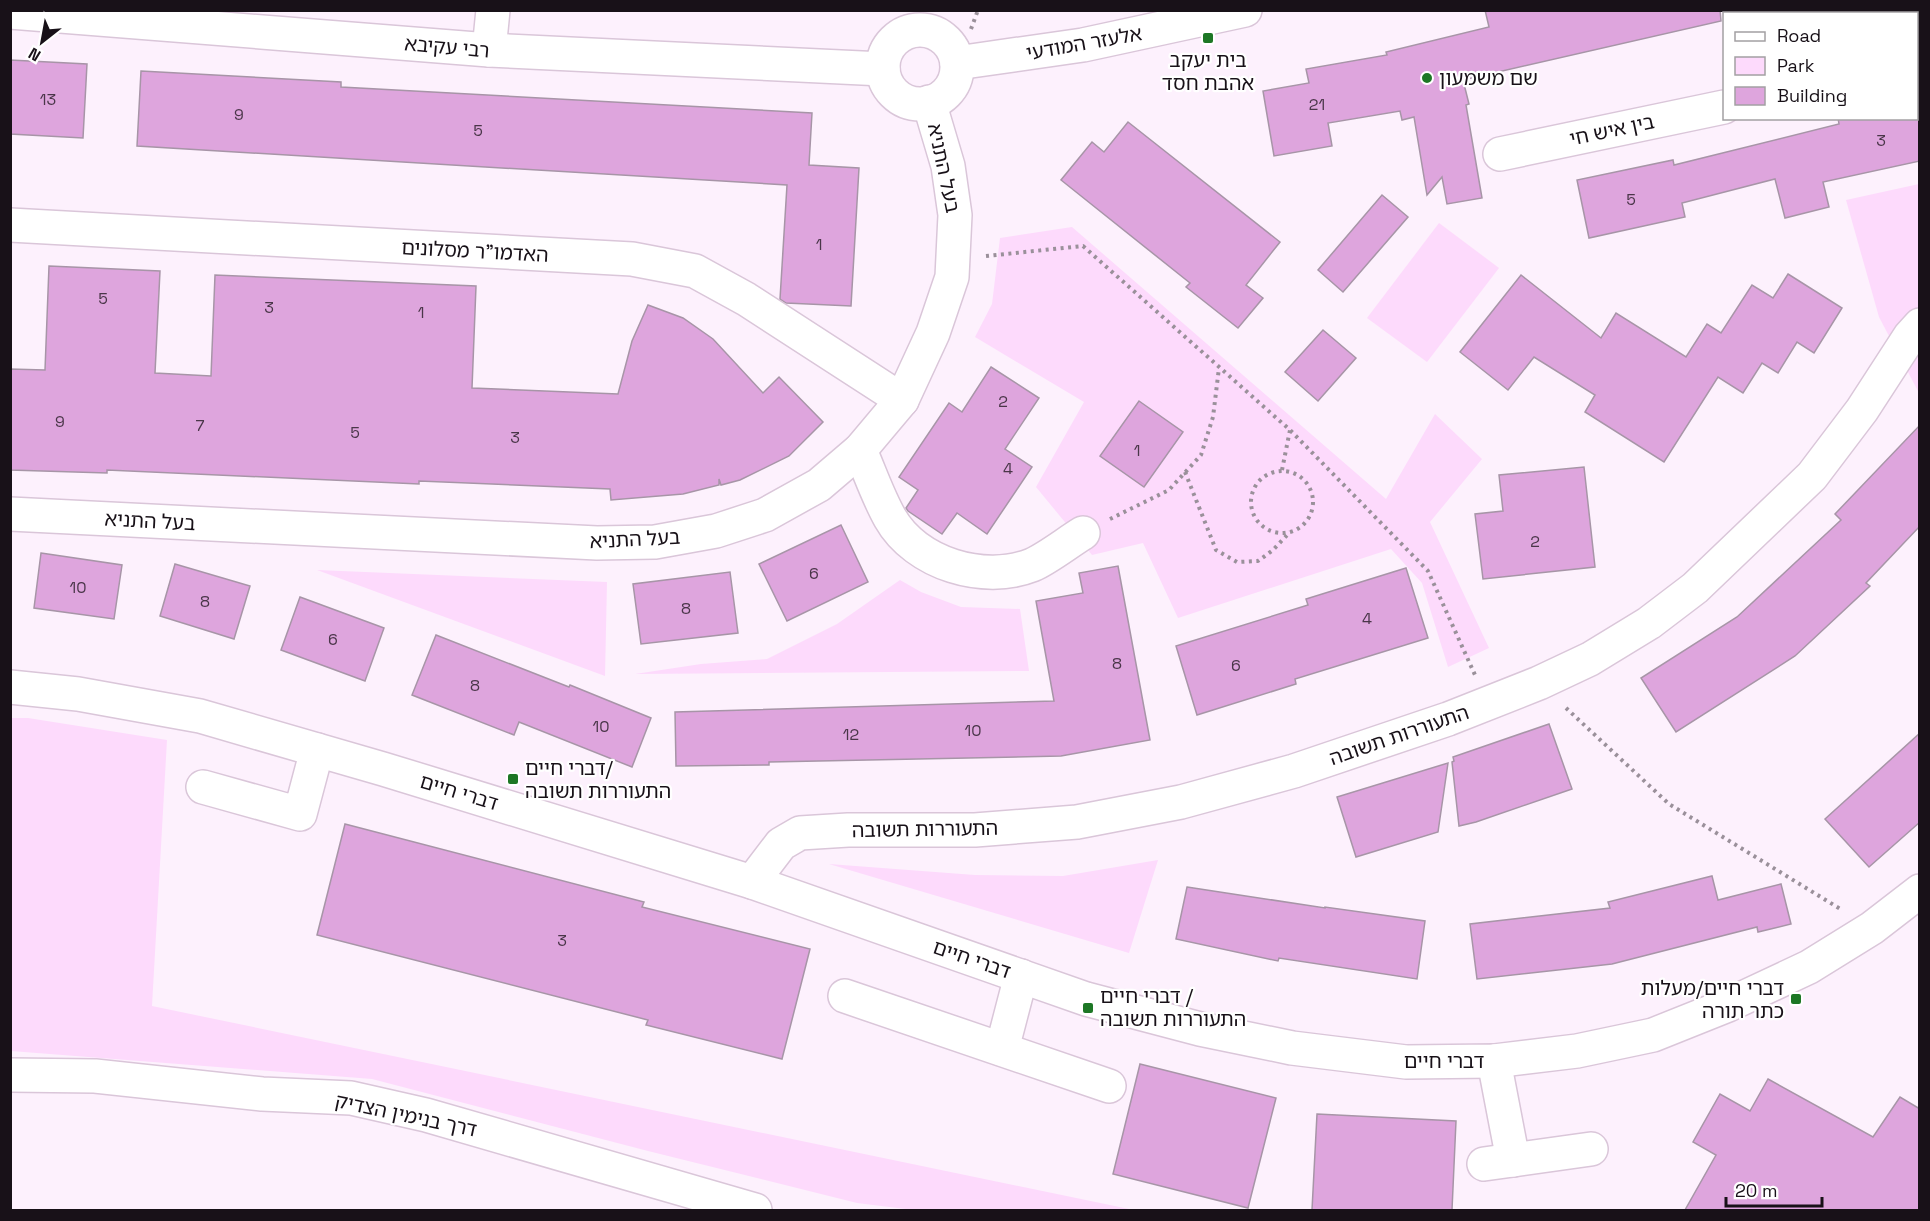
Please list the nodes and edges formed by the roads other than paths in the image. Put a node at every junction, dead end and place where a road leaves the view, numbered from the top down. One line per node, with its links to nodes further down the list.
1 (493, 10): 6 (street)
2 (1245, 10): 7 (street, אלעזר המודעי)
3 (10, 12): 4 (street, רבי עקיבא)
4 (49, 12): 6 (street, רבי עקיבא)
5 (911, 21): 7 (street); 8 (street)
6 (489, 50): 8 (street, רבי עקיבא)
7 (957, 63): 9 (street)
8 (883, 69): 9 (street)
9 (929, 102): 14 (street, בעל התניא)
10 (1723, 106): 11 (street, בין איש חי)
11 (1500, 154)
12 (10, 225): 14 (street, האדמו"ר מסלונים)
13 (1920, 325): 21 (street, התעוררות תשובה)
14 (902, 400): 15 (street, בעל התניא)
15 (860, 450): 16 (street, בעל התניא); 17 (street)
16 (10, 514)
17 (1083, 533)
18 (10, 687): 19 (street, דברי חיים)
19 (317, 750): 20 (street); 21 (street, דברי חיים)
20 (203, 787)
21 (752, 882): 23 (street, דברי חיים)
22 (1920, 891): 26 (street, דברי חיים)
23 (1021, 976): 25 (street); 26 (street, דברי חיים)
24 (845, 996): 25 (street)
25 (1002, 1049): 28 (street)
26 (1494, 1060): 29 (street)
27 (10, 1075): 30 (street, דרך בנימין הצדיק)
28 (1109, 1086)
29 (1591, 1149)
30 (755, 1210)

